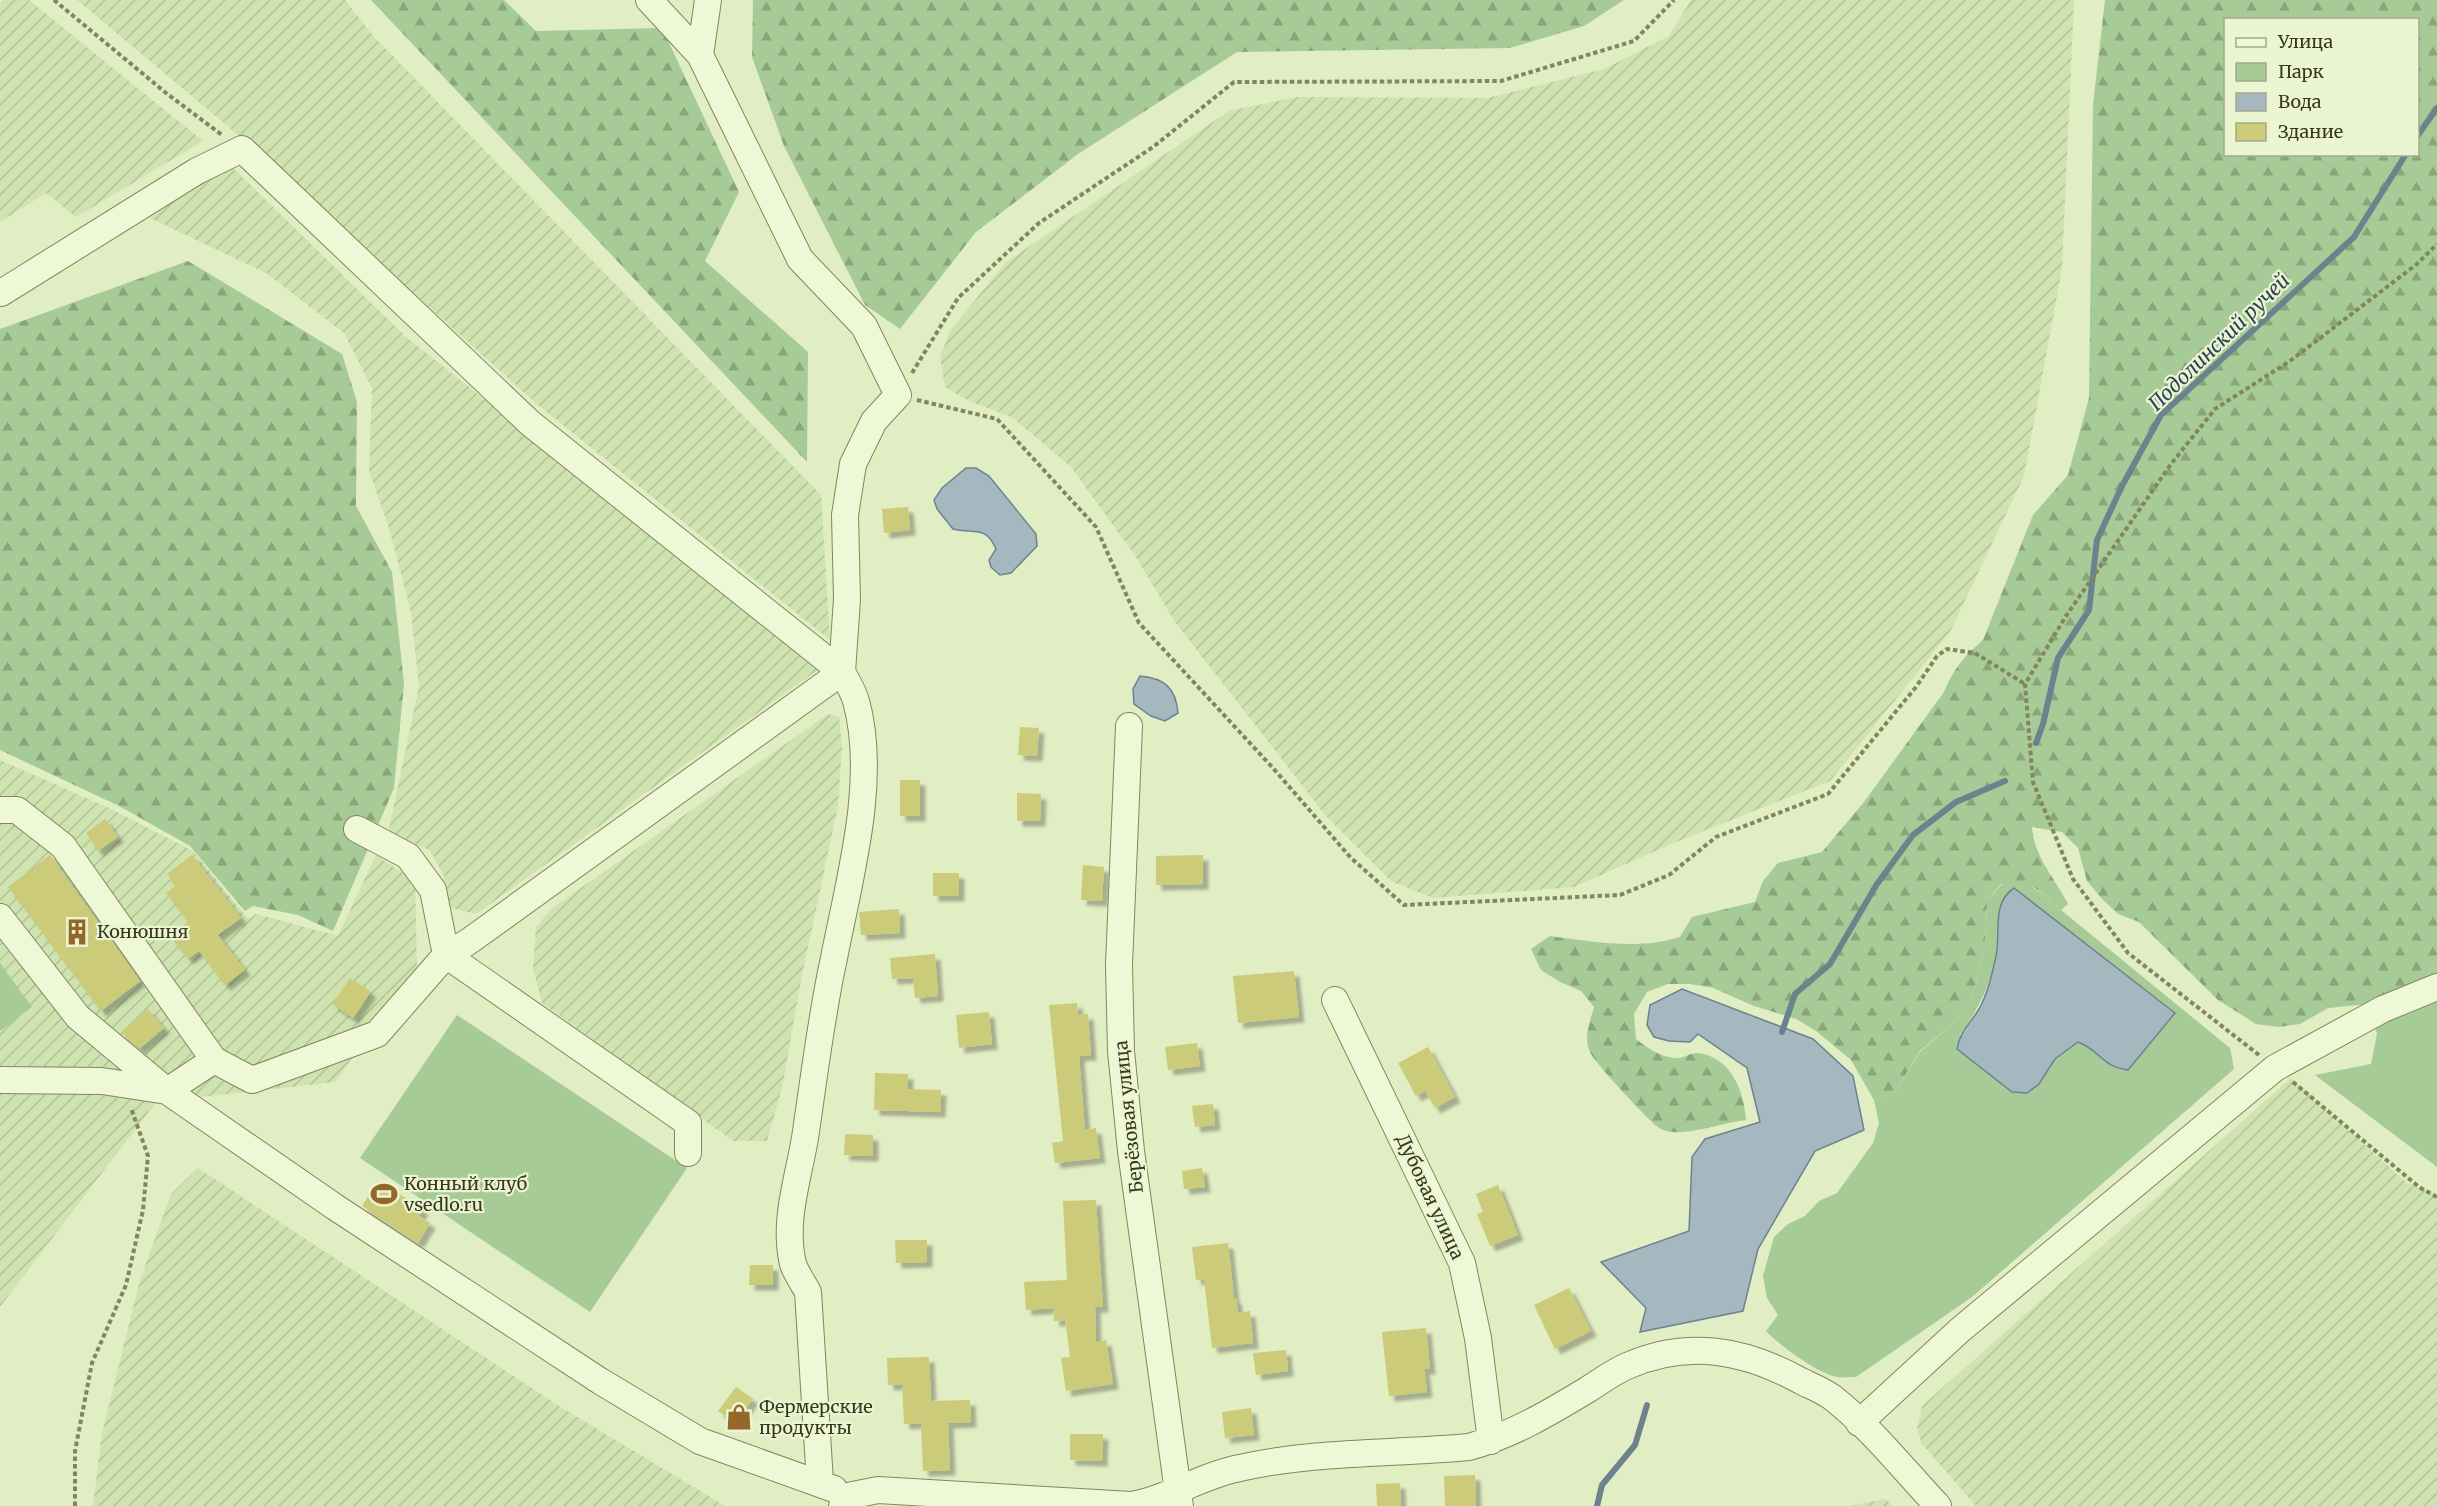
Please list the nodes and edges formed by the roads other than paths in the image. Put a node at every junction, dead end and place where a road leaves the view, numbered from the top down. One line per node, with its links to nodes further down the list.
1 (649, 0): 3 (street)
2 (708, 0): 3 (street)
3 (700, 55): 5 (street)
4 (2, 293): 5 (street)
5 (842, 672): 10 (street); 19 (street)
6 (1129, 726): 20 (street, Берёзовая улица)
7 (0, 810): 13 (street)
8 (357, 830): 10 (street)
9 (0, 917): 15 (street)
10 (446, 955): 13 (street); 16 (street)
11 (2437, 987): 17 (street)
12 (1335, 1000): 18 (street, Дубовая улица)
13 (214, 1060): 15 (street)
14 (0, 1080): 15 (street)
15 (167, 1091): 19 (street)
16 (688, 1153)
17 (1859, 1423): 18 (street); 22 (street)
18 (1491, 1441): 20 (street)
19 (820, 1482): 21 (street)
20 (1178, 1498): 21 (street)
21 (845, 1501)
22 (1938, 1506)

